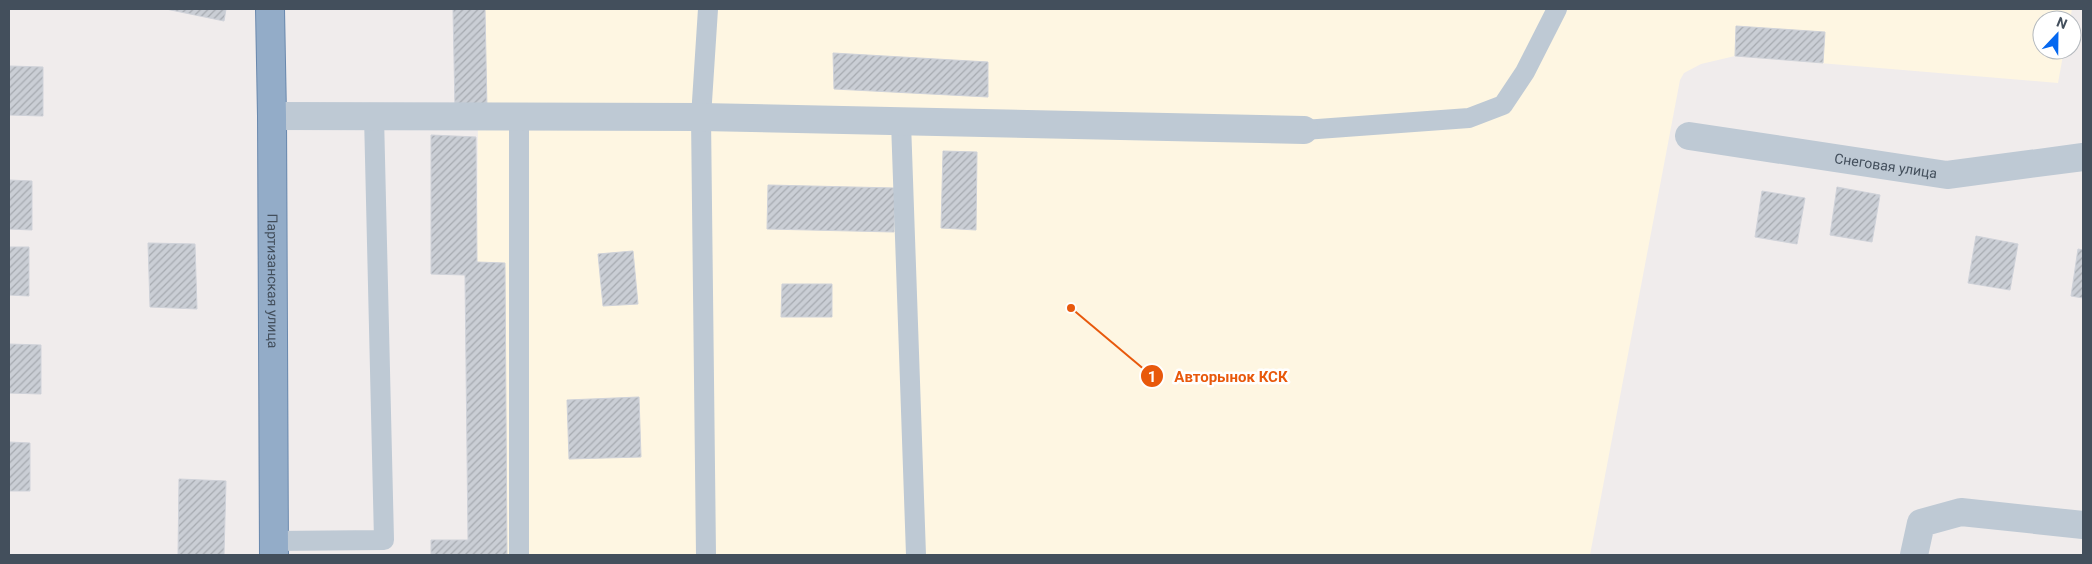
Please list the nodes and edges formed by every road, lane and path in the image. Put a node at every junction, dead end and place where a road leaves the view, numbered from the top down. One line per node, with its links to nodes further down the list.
1 (270, 9): 4 (highway, Партизанская улица)
2 (708, 9): 7 (lane)
3 (1557, 9): 9 (lane)
4 (272, 116): 5 (street); 13 (highway, Партизанская улица)
5 (374, 116): 6 (street); 13 (lane)
6 (519, 117): 7 (street); 14 (lane)
7 (701, 117): 8 (street); 15 (lane)
8 (901, 122): 9 (street); 16 (lane)
9 (1304, 130)
10 (1689, 136): 11 (street, Снеговая улица)
11 (2083, 157)
12 (2083, 525): 17 (street)
13 (274, 548)
14 (519, 555)
15 (706, 555)
16 (916, 555)
17 (1914, 555)

